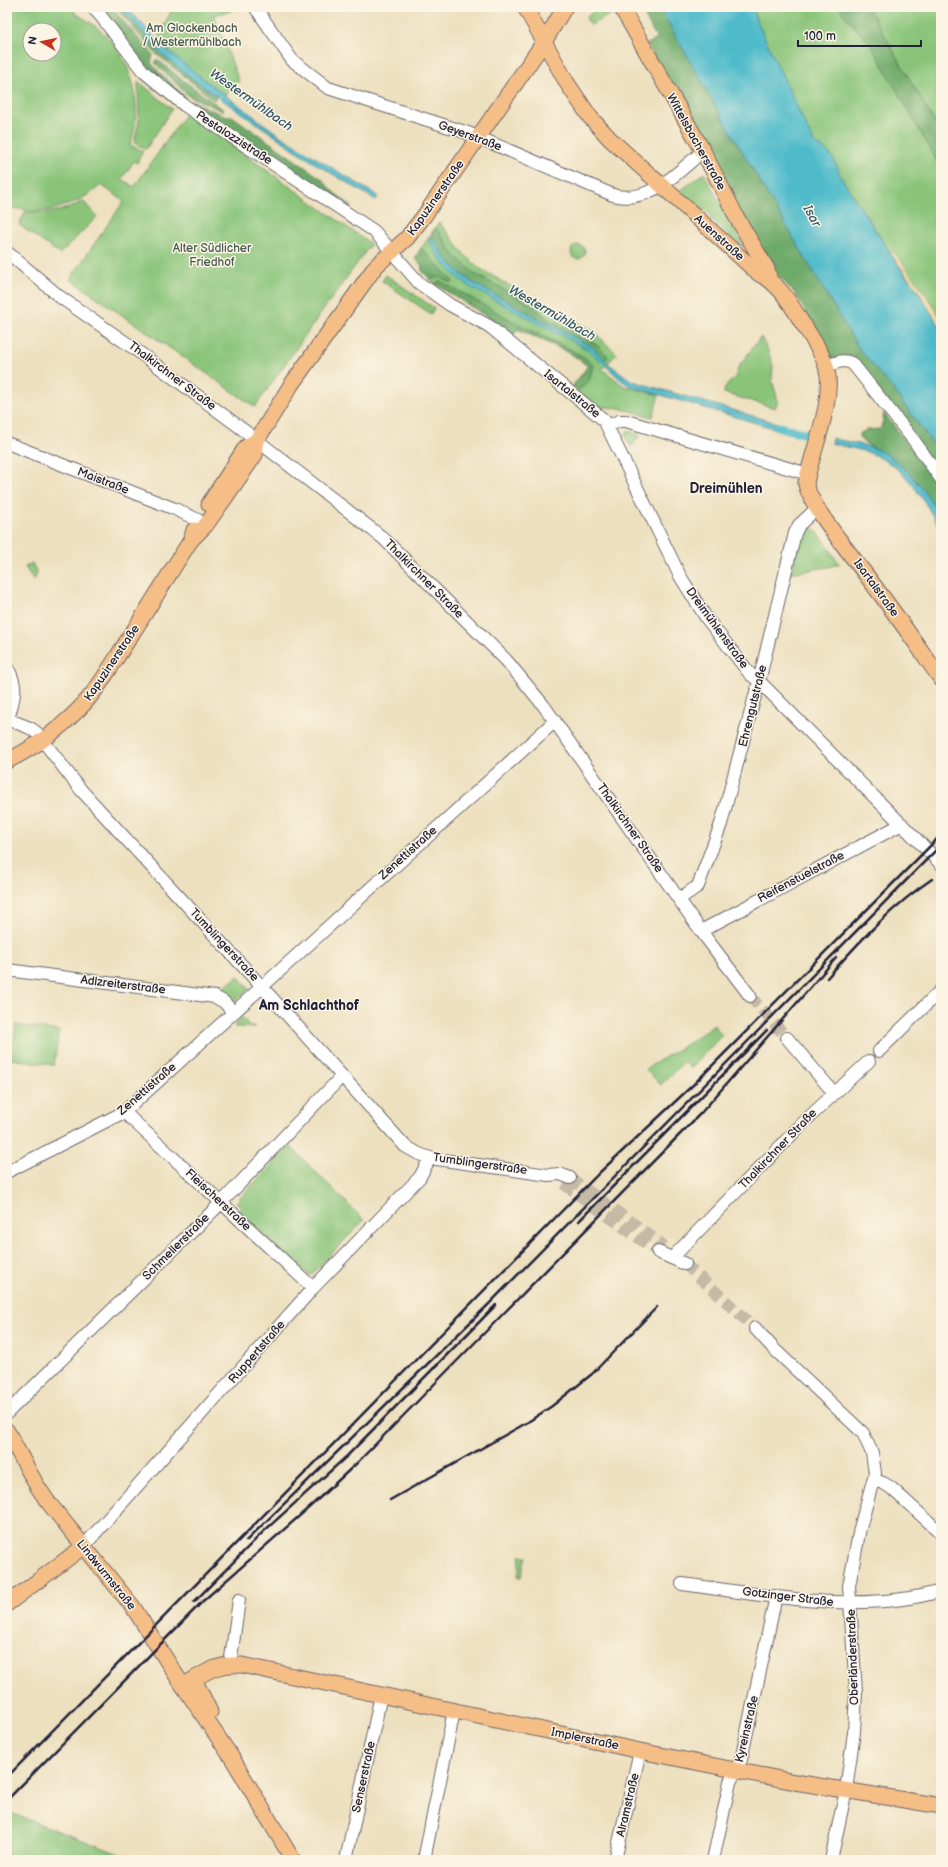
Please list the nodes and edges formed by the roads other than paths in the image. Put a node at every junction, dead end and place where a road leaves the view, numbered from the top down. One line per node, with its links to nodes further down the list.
1 (92, 7): 10 (street, Pestalozzistraße)
2 (255, 7): 7 (street, Geyerstraße)
3 (525, 7): 6 (main road, Auenstraße)
4 (565, 7): 6 (main road, Kapuzinerstraße)
5 (621, 7): 8 (main road, Wittelsbacherstraße)
6 (544, 42): 7 (main road, Kapuzinerstraße); 9 (main road, Auenstraße)
7 (478, 137): 9 (street, Geyerstraße); 10 (main road, Kapuzinerstraße)
8 (703, 151): 9 (street, Geyerstraße); 12 (main road, Wittelsbacherstraße)
9 (661, 185): 12 (main road, Auenstraße)
10 (391, 251): 14 (street, Isartalstraße); 15 (main road, Kapuzinerstraße)
11 (7, 252): 15 (street, Thalkirchner Straße)
12 (769, 278): 13 (main road, Auenstraße)
13 (826, 366): 17 (main road, Auenstraße); 18 (street)
14 (608, 426): 17 (street, Isartalstraße); 24 (street, Dreimühlenstraße)
15 (257, 440): 20 (main road, Kapuzinerstraße); 21 (main road, Kapuzinerstraße); 26 (street, Thalkirchner Straße)
16 (7, 443): 20 (street, Maistraße)
17 (808, 474): 19 (main road, Auenstraße)
18 (941, 479)
19 (814, 503): 23 (main road, Isartalstraße); 24 (street, Ehrengutstraße)
20 (198, 520): 21 (main road, Kapuzinerstraße)
21 (191, 540): 27 (main road, Kapuzinerstraße)
22 (7, 667): 25 (street)
23 (941, 679)
24 (759, 681): 29 (street, Dreimühlenstraße); 31 (street, Ehrengutstraße)
25 (8, 719): 27 (street, Tumblingerstraße)
26 (555, 721): 31 (street, Thalkirchner Straße); 34 (street, Zenettistraße)
27 (44, 741): 28 (main road, Kapuzinerstraße); 34 (street, Tumblingerstraße)
28 (7, 761)
29 (902, 824): 30 (street, Dreimühlenstraße); 32 (street, Reifenstuelstraße)
30 (941, 864)
31 (679, 899): 32 (street, Thalkirchner Straße)
32 (701, 931): 36 (street, Thalkirchner Straße)
33 (7, 970): 37 (street, Adlzreiterstraße)
34 (262, 987): 37 (street, Zenettistraße); 41 (street, Tumblingerstraße)
35 (941, 990): 39 (street)
36 (750, 996)
37 (233, 1012): 43 (street, Zenettistraße)
38 (787, 1038): 42 (street)
39 (879, 1051)
40 (869, 1061): 42 (street, Thalkirchner Straße)
41 (342, 1076): 44 (street, Tumblingerstraße); 47 (street, Schmellerstraße)
42 (834, 1093): 49 (street, Thalkirchner Straße)
43 (124, 1112): 45 (street, Zenettistraße); 47 (street, Fleischerstraße)
44 (430, 1158): 46 (street, Tumblingerstraße); 51 (street, Ruppertstraße)
45 (7, 1172)
46 (567, 1181)
47 (221, 1203): 51 (street, Fleischerstraße); 53 (street, Schmellerstraße)
48 (661, 1249): 49 (street)
49 (673, 1257): 50 (street)
50 (682, 1266)
51 (313, 1288): 57 (street, Ruppertstraße)
52 (753, 1330): 55 (street)
53 (7, 1413)
54 (7, 1432): 57 (main road, Lindwurmstraße)
55 (875, 1480): 56 (street); 63 (street, Oberländerstraße)
56 (941, 1533)
57 (83, 1548): 62 (main road); 65 (main road, Lindwurmstraße)
58 (682, 1584): 60 (street, Gotzinger Straße)
59 (941, 1591): 63 (street, Gotzinger Straße)
60 (776, 1596): 63 (street, Gotzinger Straße); 69 (street, Kyreinstraße)
61 (239, 1600): 64 (street)
62 (7, 1604)
63 (850, 1604): 70 (street, Oberländerstraße)
64 (230, 1665): 65 (main road, Implerstraße); 66 (main road, Implerstraße)
65 (191, 1681): 72 (main road, Lindwurmstraße)
66 (381, 1695): 67 (main road, Implerstraße); 73 (street, Senserstraße)
67 (454, 1711): 68 (main road, Implerstraße); 74 (street)
68 (640, 1751): 69 (main road, Implerstraße); 75 (street, Alramstraße)
69 (736, 1770): 70 (main road, Implerstraße); 76 (street, Kyreinstraße)
70 (845, 1794): 71 (main road, Implerstraße); 77 (street, Oberländerstraße)
71 (941, 1806)
72 (293, 1860)
73 (346, 1860)
74 (424, 1860)
75 (615, 1860)
76 (713, 1860)
77 (831, 1860)

